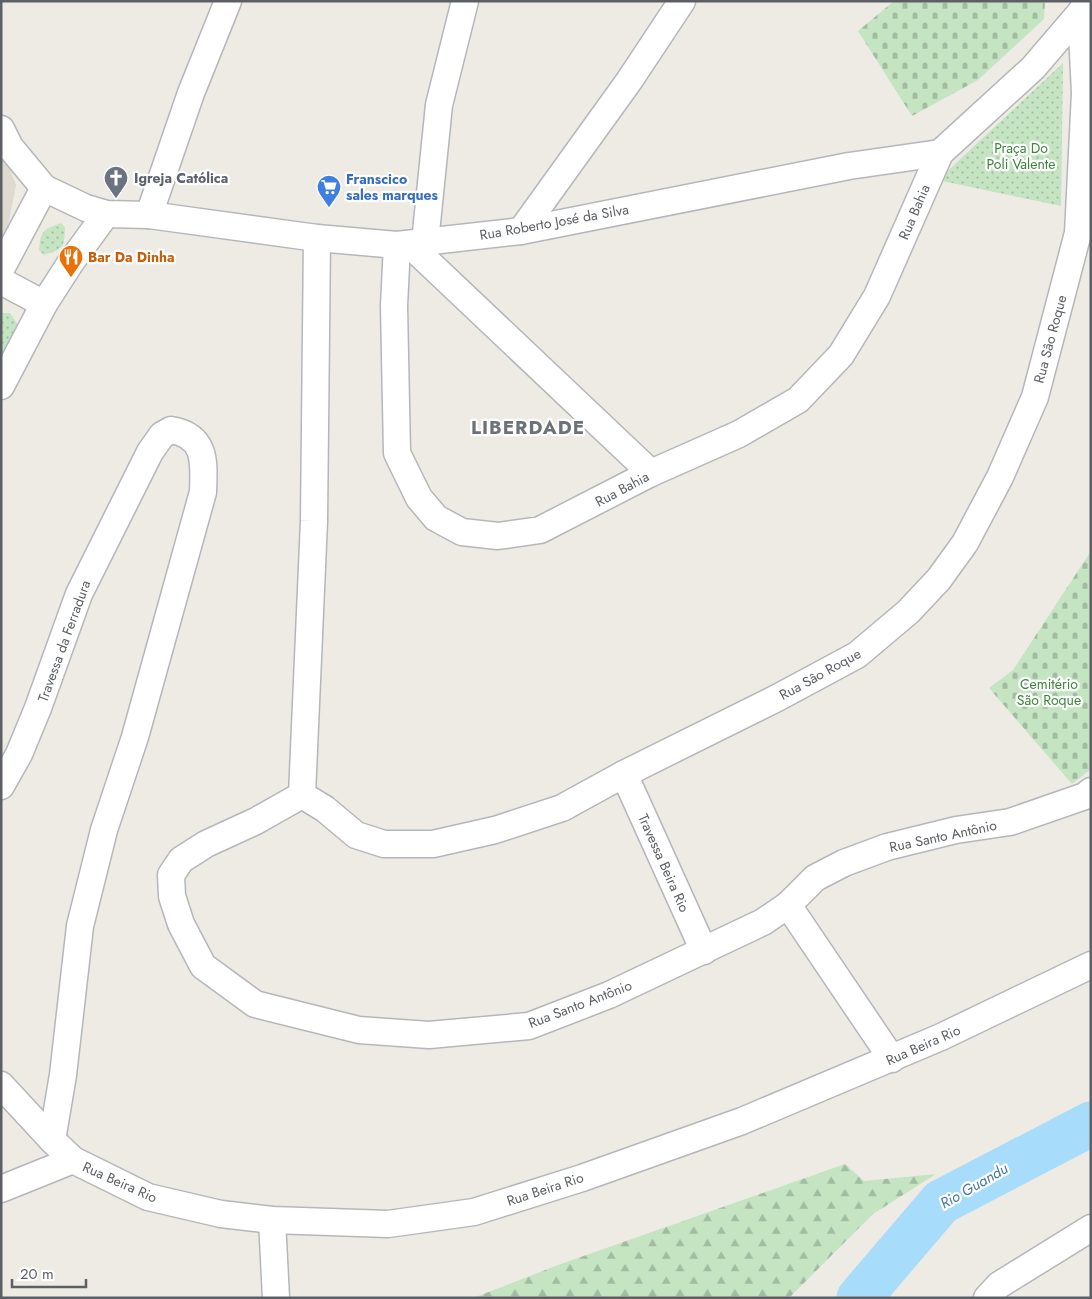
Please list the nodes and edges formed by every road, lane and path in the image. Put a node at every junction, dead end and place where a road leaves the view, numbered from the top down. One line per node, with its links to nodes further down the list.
1 (228, 1): 9 (street)
2 (466, 1): 12 (street, Rua Bahia)
3 (682, 1): 10 (street)
4 (1084, 7): 6 (street); 18 (street, Rua Sâo Roque)
5 (1, 129): 7 (street)
6 (940, 153): 10 (street, Rua Roberto José da Silva); 17 (street, Rua Bahia)
7 (44, 188): 8 (street, Rua Roberto José da Silva); 13 (street)
8 (106, 214): 9 (street, Rua Roberto José da Silva); 15 (street)
9 (149, 215): 11 (street, Rua Roberto José da Silva)
10 (521, 231): 12 (street, Rua Roberto José da Silva)
11 (317, 238): 12 (street, Rua Roberto José da Silva); 21 (street)
12 (411, 244): 17 (street); 17 (street, Rua Bahia)
13 (1, 269)
14 (1, 280): 15 (street)
15 (44, 304): 16 (street)
16 (1, 386)
17 (651, 473)
18 (624, 774): 21 (street, Rua Sâo Roque); 23 (street, Travessa Beira Rio)
19 (1, 786): 27 (street, Travessa da Ferradura)
20 (1091, 791): 22 (street, Rua Santo Antônio)
21 (302, 795): 23 (street, Rua Santo Antônio)
22 (788, 905): 23 (street, Rua Santo Antônio); 25 (street)
23 (704, 951)
24 (1091, 965): 25 (street, Rua Beira Rio)
25 (892, 1059): 30 (street, Rua Beira Rio)
26 (1, 1085): 27 (street, Rua Beira Rio)
27 (52, 1140): 28 (street, Rua Beira Rio)
28 (73, 1160): 29 (street); 30 (street, Rua Beira Rio)
29 (1, 1189)
30 (272, 1220): 32 (street)
31 (1091, 1228): 33 (street)
32 (276, 1298)
33 (986, 1298)

